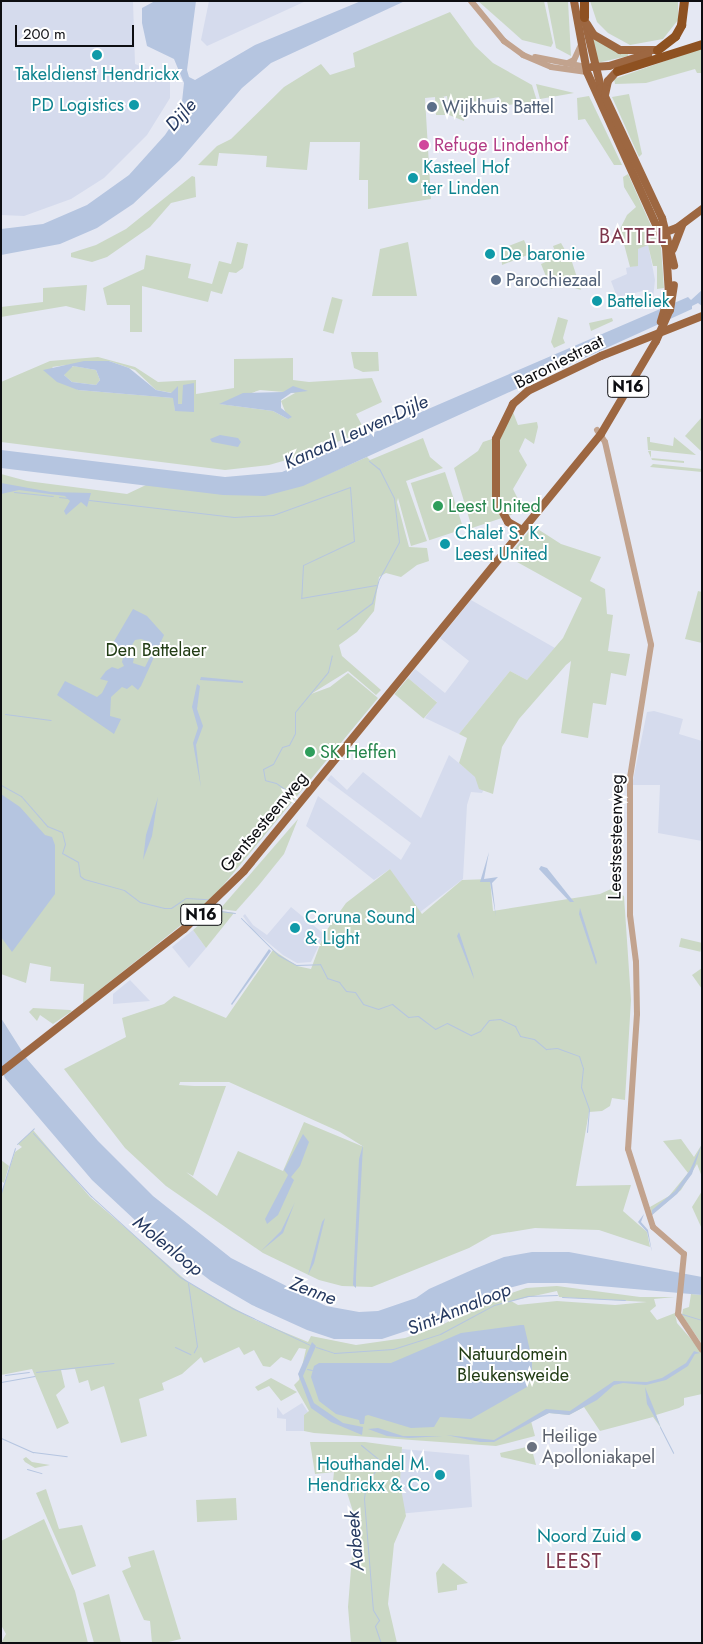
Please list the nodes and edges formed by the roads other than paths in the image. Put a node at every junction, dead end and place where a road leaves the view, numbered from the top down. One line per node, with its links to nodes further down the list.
1 (471, 1): 6 (street)
2 (574, 1): 8 (main road, N16)
3 (584, 1): 5 (highway, N16)
4 (684, 1): 9 (highway)
5 (584, 17): 9 (main road); 11 (main road, N16)
6 (500, 36): 10 (street); 13 (street)
7 (702, 44): 12 (highway)
8 (581, 45): 10 (street); 13 (main road, N16)
9 (657, 50): 11 (main road)
10 (565, 65): 13 (street)
11 (596, 70): 12 (main road); 13 (main road); 14 (main road, N16)
12 (617, 70): 14 (main road)
13 (588, 73): 14 (main road, N16)
14 (600, 88): 15 (main road, N16)
15 (634, 168): 17 (main road, N16); 19 (main road, N16)
16 (702, 209): 18 (main road)
17 (662, 218): 18 (main road); 19 (main road, N16)
18 (683, 224): 19 (main road); 20 (main road)
19 (664, 233): 20 (main road, Gentsesteenweg / N16); 21 (main road, Gentsesteenweg / N16)
20 (673, 251): 21 (main road, Gentsesteenweg / N16)
21 (672, 286): 23 (main road, Gentsesteenweg / N16, bridge); 23 (main road, Gentsesteenweg / N16, bridge)
22 (702, 316): 25 (main road, Baroniestraat)
23 (653, 342): 24 (main road, Gentsesteenweg / N16)
24 (599, 432): 26 (main road, Gentsesteenweg / N16); 29 (street, Leestsesteenweg)
25 (506, 519): 26 (main road); 27 (main road, Baroniestraat)
26 (524, 528): 27 (main road, Gentsesteenweg / N16)
27 (510, 545): 28 (main road, Gentsesteenweg / N16)
28 (2, 1072)
29 (702, 1350)

